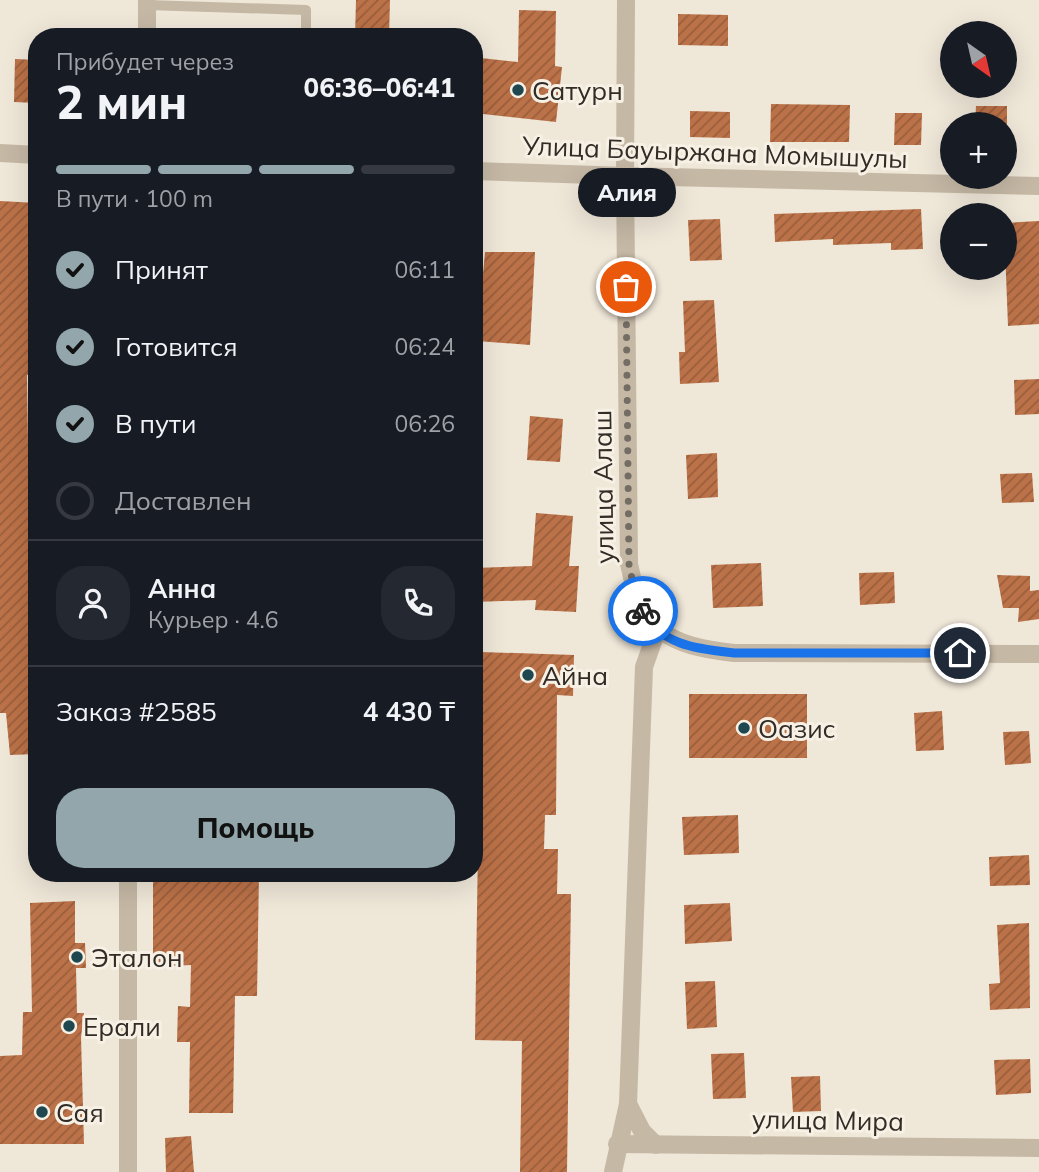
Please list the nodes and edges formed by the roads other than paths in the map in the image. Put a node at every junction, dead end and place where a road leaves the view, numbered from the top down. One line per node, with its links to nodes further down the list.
1 (626, 0): 8 (street, улица Алаш)
2 (147, 2): 3 (street); 4 (lane)
3 (147, 28)
4 (306, 28)
5 (0, 153): 6 (street)
6 (28, 155)
7 (483, 171): 8 (street, Улица Бауыржана Момышулы)
8 (625, 176): 9 (street, Улица Бауыржана Момышулы); 10 (street, улица Алаш)
9 (1039, 186)
10 (657, 630): 11 (street); 13 (street)
11 (1039, 654)
12 (128, 882): 17 (street)
13 (628, 1104): 14 (street); 15 (street)
14 (617, 1144): 15 (street, улица Мира); 18 (street)
15 (656, 1145): 16 (street, улица Мира)
16 (1039, 1148)
17 (128, 1172)
18 (613, 1172)

